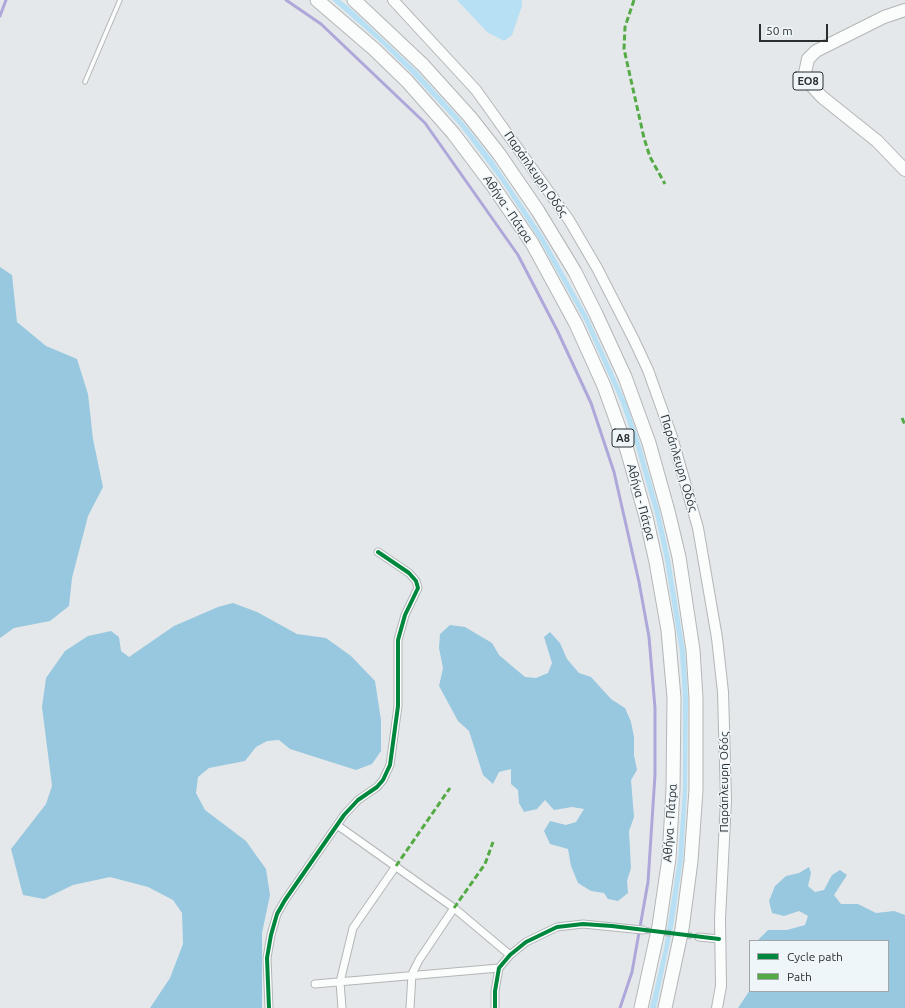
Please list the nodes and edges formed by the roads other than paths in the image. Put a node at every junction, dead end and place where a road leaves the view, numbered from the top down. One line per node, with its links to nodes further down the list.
1 (120, 0): 6 (lane)
2 (317, 0): 24 (highway, Αθήνα - Πάτρα / Α8)
3 (354, 0): 25 (highway, Αθήνα - Πάτρα / Α8)
4 (393, 0): 14 (main road, Παράπλευρη Οδός)
5 (905, 10): 7 (main road, ΕΟ8)
6 (85, 82)
7 (905, 170)
8 (378, 552): 9 (street)
9 (337, 825): 10 (street); 20 (street)
10 (396, 866): 11 (street); 18 (street)
11 (454, 908): 15 (street); 17 (street)
12 (642, 930): 15 (street)
13 (699, 937): 14 (street)
14 (719, 939): 26 (main road, Παράπλευρη Οδός)
15 (510, 955): 16 (street)
16 (499, 968): 17 (street); 23 (street)
17 (412, 974): 18 (street); 22 (street)
18 (340, 982): 19 (street); 21 (street)
19 (315, 984)
20 (269, 1008)
21 (342, 1008)
22 (410, 1008)
23 (495, 1008)
24 (641, 1008)
25 (665, 1008)
26 (717, 1008)

